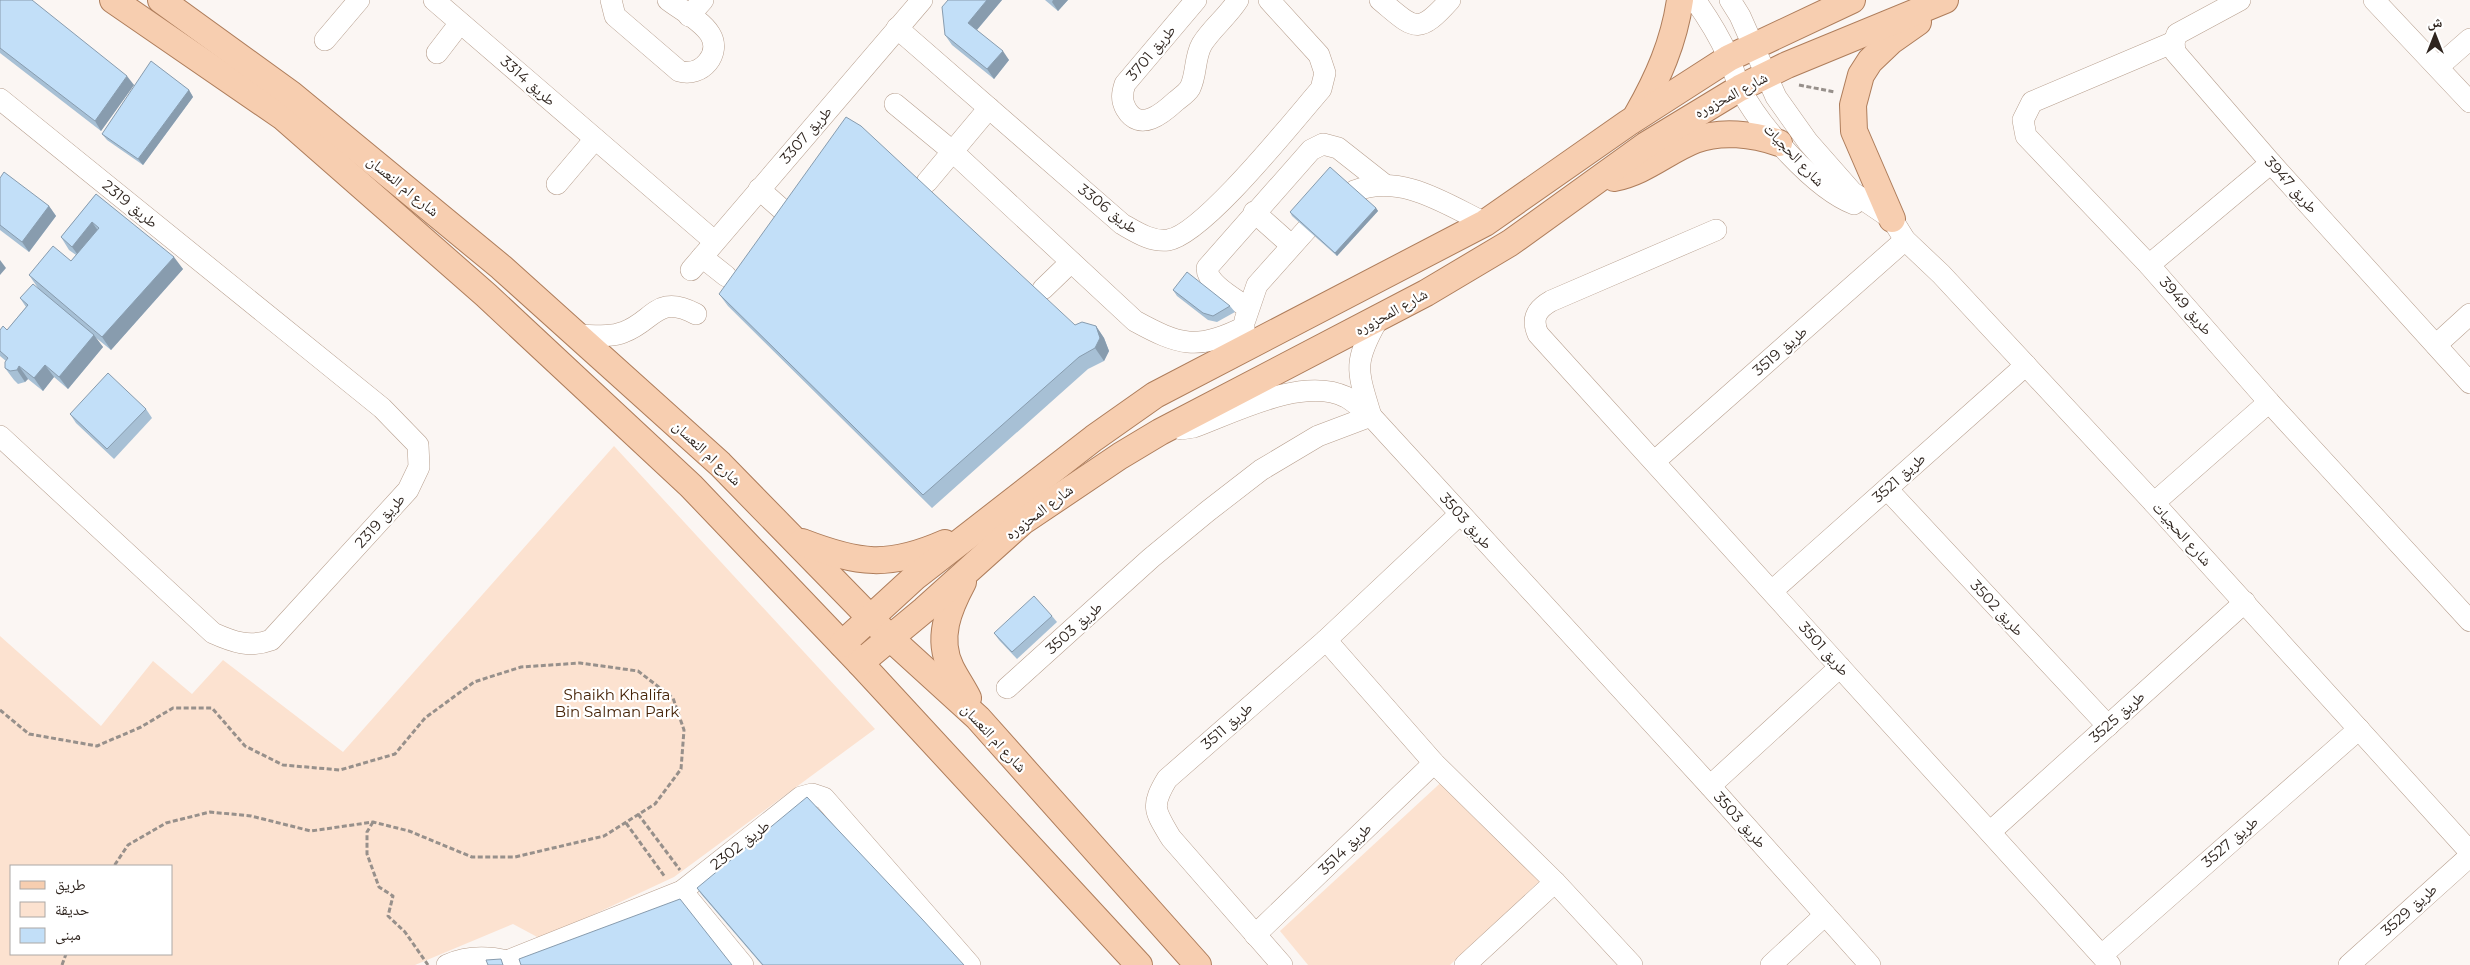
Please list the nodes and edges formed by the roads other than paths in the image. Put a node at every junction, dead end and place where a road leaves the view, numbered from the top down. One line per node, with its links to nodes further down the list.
1 (113, 0): 88 (main road, شارع ام النعسان)
2 (161, 0): 65 (main road, شارع ام النعسان)
3 (358, 0): 26 (street)
4 (611, 0): 22 (street)
5 (668, 0): 22 (street)
6 (703, 0): 22 (street)
7 (922, 0): 24 (street, طريق 3307)
8 (1196, 0): 9 (street, طريق 3701)
9 (1238, 0)
10 (1269, 0): 37 (street, طريق 3306)
11 (1380, 0): 21 (street)
12 (1680, 0): 38 (main road)
13 (1695, 0): 30 (street, شارع الحجيات)
14 (1730, 0): 28 (street, شارع الحجيات)
15 (1852, 0): 28 (main road, شارع المحزوره)
16 (1946, 0): 32 (main road, شارع المحزوره)
17 (1949, 0): 54 (main road)
18 (2240, 0): 27 (street)
19 (2374, 0): 31 (street)
20 (443, 3): 23 (street, طريق 3314)
21 (1443, 7)
22 (689, 16)
23 (460, 23): 29 (street); 39 (street, طريق 3314)
24 (897, 28): 37 (street, طريق 3306); 47 (street, طريق 3307)
25 (2470, 38): 31 (street)
26 (325, 40)
27 (2174, 42): 42 (street, طريق 3947); 58 (street, طريق 3949)
28 (1754, 48): 30 (main road, شارع المحزوره); 32 (street, شارع الحجيات)
29 (437, 52)
30 (1729, 58): 33 (street, شارع الحجيات); 38 (main road, شارع المحزوره)
31 (2438, 66): 35 (street)
32 (1766, 76): 33 (main road, شارع المحزوره); 54 (street, شارع الحجيات)
33 (1740, 88): 40 (street, شارع الحجيات); 43 (main road, شارع المحزوره)
34 (0, 99): 73 (street, طريق 2319)
35 (2470, 102)
36 (896, 104): 41 (street)
37 (988, 108): 41 (street)
38 (1635, 119): 51 (main road, شارع المحزوره)
39 (595, 139): 45 (street); 56 (street, طريق 3314)
40 (1779, 143): 43 (main road); 54 (street, شارع الحجيات)
41 (952, 151): 44 (street); 57 (street)
42 (2271, 163): 58 (street); 66 (street, طريق 3947)
43 (1599, 179): 63 (main road, شارع المحزوره)
44 (927, 182)
45 (556, 184)
46 (1385, 185): 48 (street); 49 (street); 51 (street)
47 (759, 189): 50 (street); 56 (street, طريق 3307)
48 (1354, 190)
49 (1254, 212): 55 (street); 64 (street)
50 (786, 213)
51 (1485, 223): 64 (main road, شارع المحزوره)
52 (1306, 229): 55 (street)
53 (1716, 230): 75 (street, طريق 3501)
54 (1898, 230): 67 (street, شارع الحجيات); 75 (street, طريق 3519)
55 (1291, 245): 64 (street)
56 (702, 256): 59 (street, طريق 3314)
57 (1071, 262): 60 (street); 64 (street)
58 (2149, 265): 70 (street, طريق 3949)
59 (726, 276)
60 (1044, 290)
61 (696, 314): 65 (street)
62 (2470, 314): 66 (street)
63 (1377, 320): 71 (street); 72 (main road, شارع المحزوره)
64 (1244, 328): 79 (main road, شارع المحزوره)
65 (577, 335): 80 (main road, شارع ام النعسان)
66 (2436, 345): 68 (street, طريق 3947)
67 (2026, 365): 76 (street, طريق 3521); 77 (street, شارع الحجيات)
68 (2470, 383)
69 (1321, 392): 71 (street); 72 (street); 74 (street)
70 (2269, 402): 77 (street); 85 (street, طريق 3949)
71 (1371, 416): 74 (street, طريق 3503); 78 (street, طريق 3503)
72 (1160, 432): 81 (main road, شارع المحزوره)
73 (0, 436)
74 (1318, 436): 91 (street, طريق 3503)
75 (1655, 461): 82 (street, طريق 3501)
76 (1887, 489): 82 (street, طريق 3521); 93 (street, طريق 3502)
77 (2154, 503): 83 (street, شارع الحجيات)
78 (1460, 514): 87 (street, طريق 3511); 96 (street, طريق 3503)
79 (977, 529): 80 (main road); 84 (main road, شارع المحزوره)
80 (798, 541): 84 (main road, شارع ام النعسان)
81 (971, 568): 86 (main road, شارع المحزوره); 92 (main road)
82 (1772, 591): 90 (street, طريق 3501)
83 (2245, 602): 93 (street, طريق 3525); 94 (street, شارع الحجيات)
84 (871, 617): 86 (main road, شارع ام النعسان); 88 (main road, شارع المحزوره)
85 (2470, 621)
86 (889, 637): 89 (main road, شارع المحزوره); 92 (main road, شارع ام النعسان)
87 (1326, 640): 95 (street); 102 (street, طريق 3511)
88 (842, 644): 89 (main road, شارع ام النعسان)
89 (860, 663): 108 (main road, شارع ام النعسان)
90 (1840, 666): 96 (street); 97 (street, طريق 3501)
91 (1007, 688)
92 (978, 718): 109 (main road, شارع ام النعسان)
93 (2108, 726): 97 (street, طريق 3525)
94 (2359, 729): 98 (street, شارع الحجيات); 103 (street, طريق 3527)
95 (1434, 763): 99 (street); 102 (street, طريق 3514)
96 (1710, 786): 101 (street, طريق 3503)
97 (1990, 832): 103 (street, طريق 3501)
98 (2470, 854): 115 (street, طريق 3529)
99 (1555, 882): 111 (street); 112 (street)
100 (683, 890): 104 (street, طريق 2302); 106 (street); 107 (street, طريق 2302)
101 (1825, 915): 113 (street); 114 (street, طريق 3503)
102 (1255, 936): 110 (street, طريق 3511)
103 (2106, 960)
104 (507, 963): 105 (street, طريق 2302)
105 (447, 965)
106 (743, 965)
107 (970, 965)
108 (1139, 965)
109 (1198, 965)
110 (1282, 965)
111 (1465, 965)
112 (1632, 965)
113 (1771, 965)
114 (1870, 965)
115 (2349, 965)

